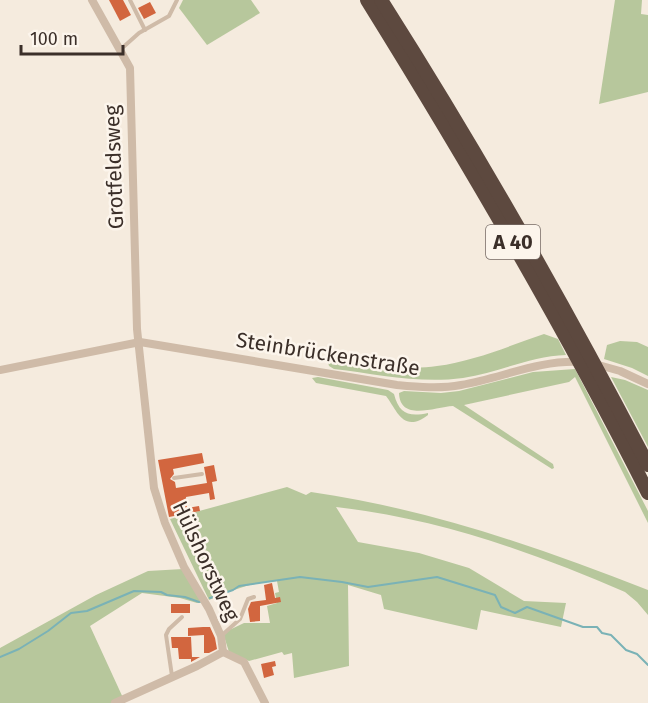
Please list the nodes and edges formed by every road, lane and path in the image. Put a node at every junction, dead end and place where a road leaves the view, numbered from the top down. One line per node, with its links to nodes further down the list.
1 (92, 0): 7 (street, Grotfeldsweg)
2 (130, 0): 6 (lane)
3 (177, 0): 6 (lane)
4 (368, 0): 14 (highway, A 40)
5 (381, 0): 11 (highway, A 40)
6 (145, 30): 7 (lane)
7 (120, 50): 8 (street, Grotfeldsweg)
8 (140, 342): 9 (street, Steinbrückenstraße); 10 (street, Steinbrückenstraße); 17 (street, Hülshorstweg)
9 (0, 370)
10 (648, 384)
11 (648, 465)
12 (202, 474): 13 (lane)
13 (174, 478)
14 (648, 493)
15 (254, 597): 17 (lane)
16 (182, 617): 19 (lane)
17 (221, 636): 18 (street, Hülshorstweg)
18 (224, 652): 19 (street, Hülshorstweg); 20 (street, Hülshorstweg)
19 (172, 677): 21 (street, Hülshorstweg)
20 (267, 702)
21 (115, 703)

